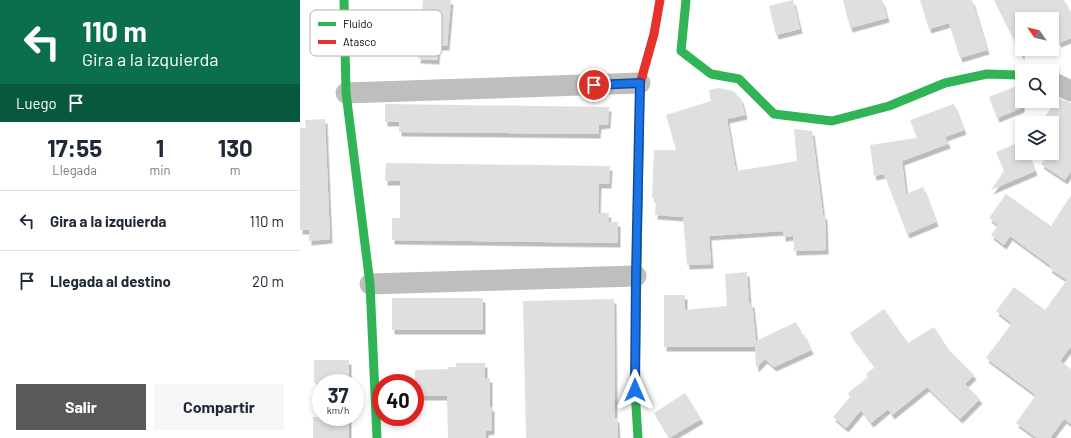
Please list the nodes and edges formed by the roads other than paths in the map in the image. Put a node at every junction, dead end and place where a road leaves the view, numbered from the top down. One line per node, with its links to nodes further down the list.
1 (344, 0): 4 (street)
2 (660, 0): 7 (street)
3 (686, 0): 6 (street)
4 (344, 10)
5 (345, 56): 10 (street)
6 (1015, 75)
7 (640, 83): 10 (street); 11 (street)
8 (1059, 85): 9 (street)
9 (1071, 91)
10 (346, 94): 12 (street)
11 (636, 276): 12 (street); 14 (street)
12 (370, 284): 13 (street)
13 (377, 438)
14 (638, 438)

